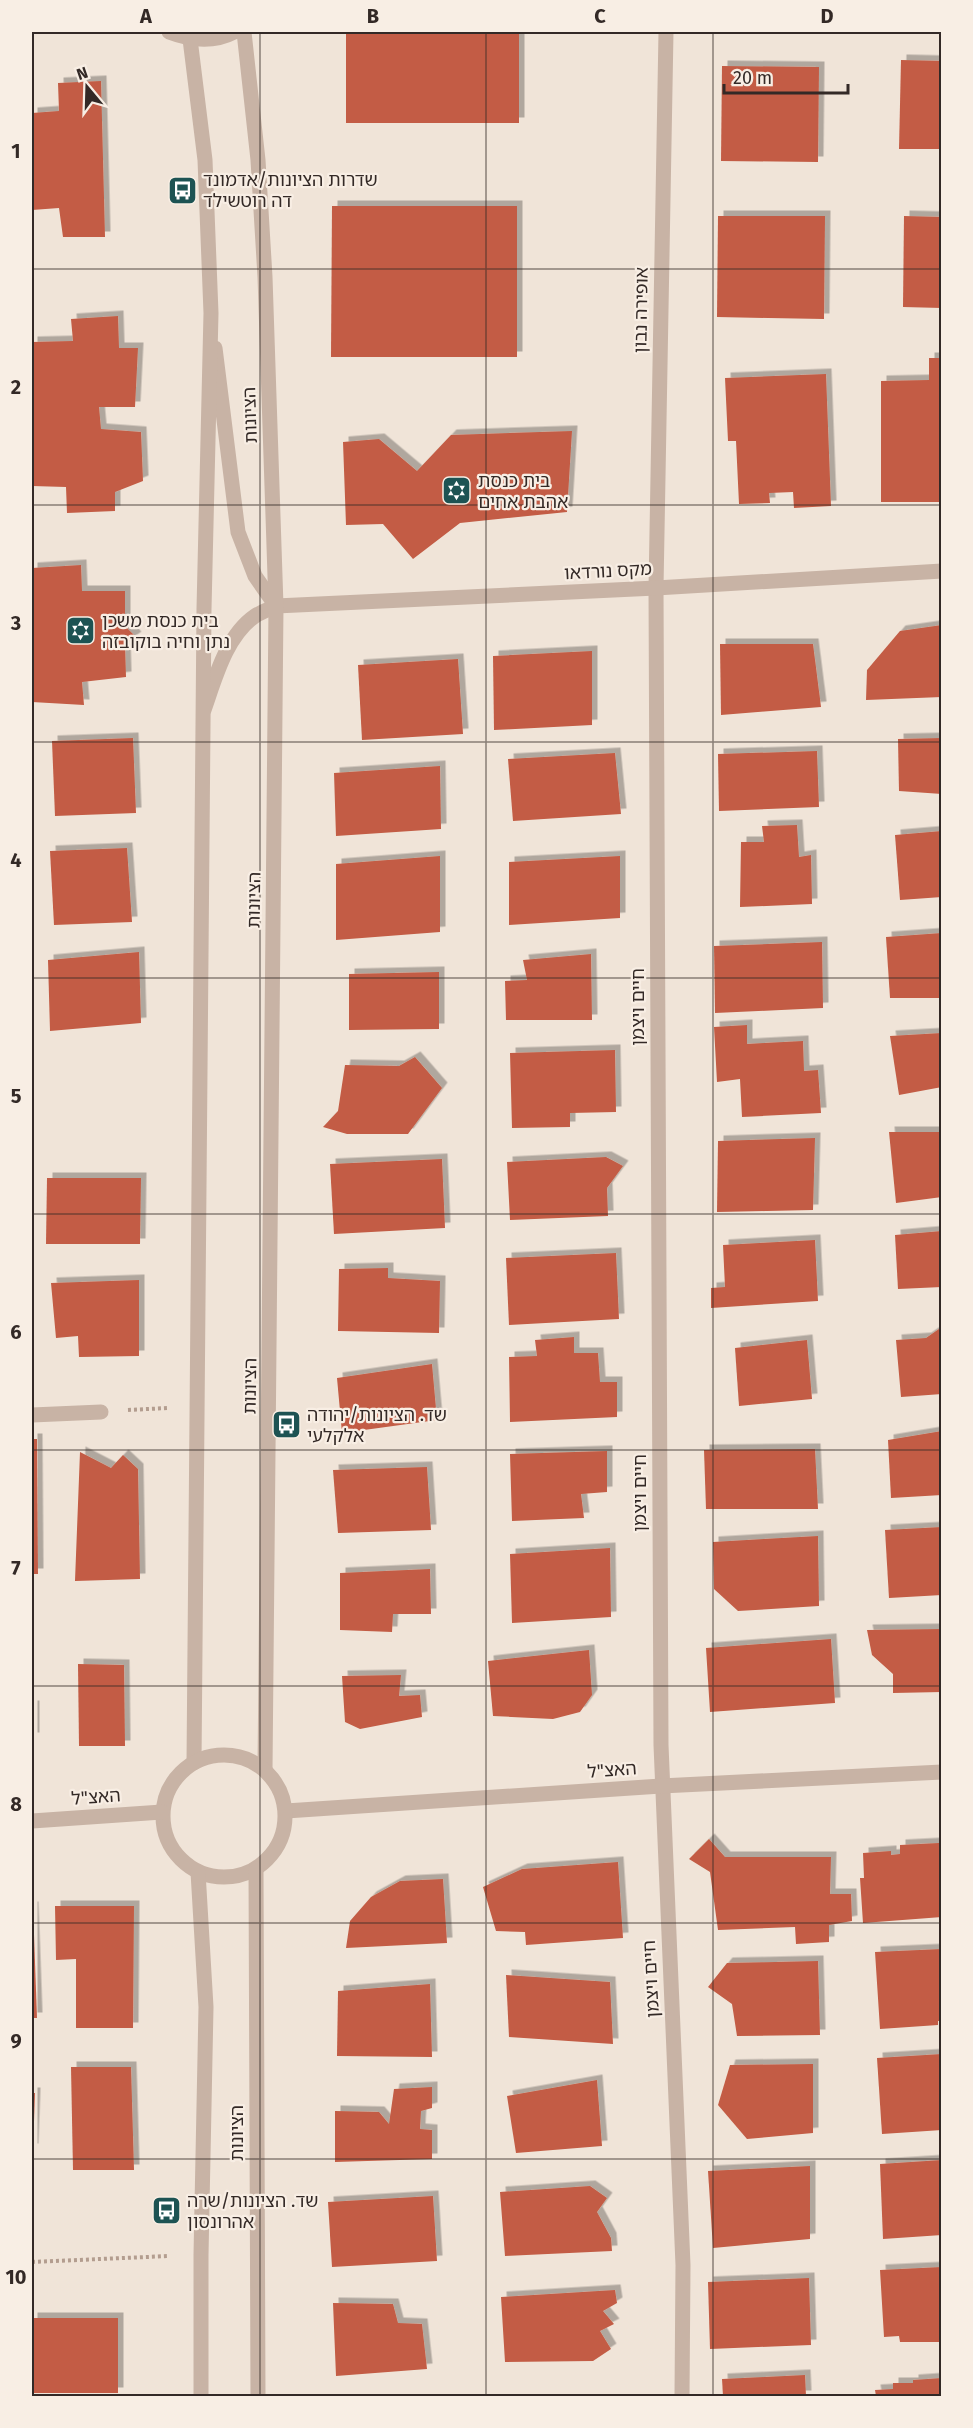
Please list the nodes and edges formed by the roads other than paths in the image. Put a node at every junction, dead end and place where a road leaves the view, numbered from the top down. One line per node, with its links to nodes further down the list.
1 (169, 32): 5 (street)
2 (234, 32): 5 (street)
3 (244, 32): 9 (street, הציונות)
4 (666, 32): 8 (street, אופירה נבון)
5 (190, 39): 6 (street)
6 (210, 314): 9 (street); 10 (street)
7 (942, 572): 8 (street, מקס נורדאו)
8 (656, 588): 9 (street, מקס נורדאו); 16 (street, חיים ויצמן)
9 (276, 606): 10 (street, מקס נורדאו); 14 (street, הציונות)
10 (203, 711): 13 (street)
11 (101, 1412): 12 (street)
12 (32, 1415)
13 (194, 1763): 14 (street); 18 (street)
14 (266, 1770): 17 (street)
15 (942, 1772): 16 (street, האצ"ל)
16 (662, 1786): 17 (street, האצ"ל); 24 (street, חיים ויצמן)
17 (286, 1810): 20 (street)
18 (162, 1812): 19 (street, האצ"ל); 21 (street)
19 (32, 1821)
20 (256, 1869): 21 (street); 23 (street, הציונות)
21 (198, 1872): 22 (street, הציונות)
22 (201, 2397)
23 (258, 2397)
24 (682, 2397)

